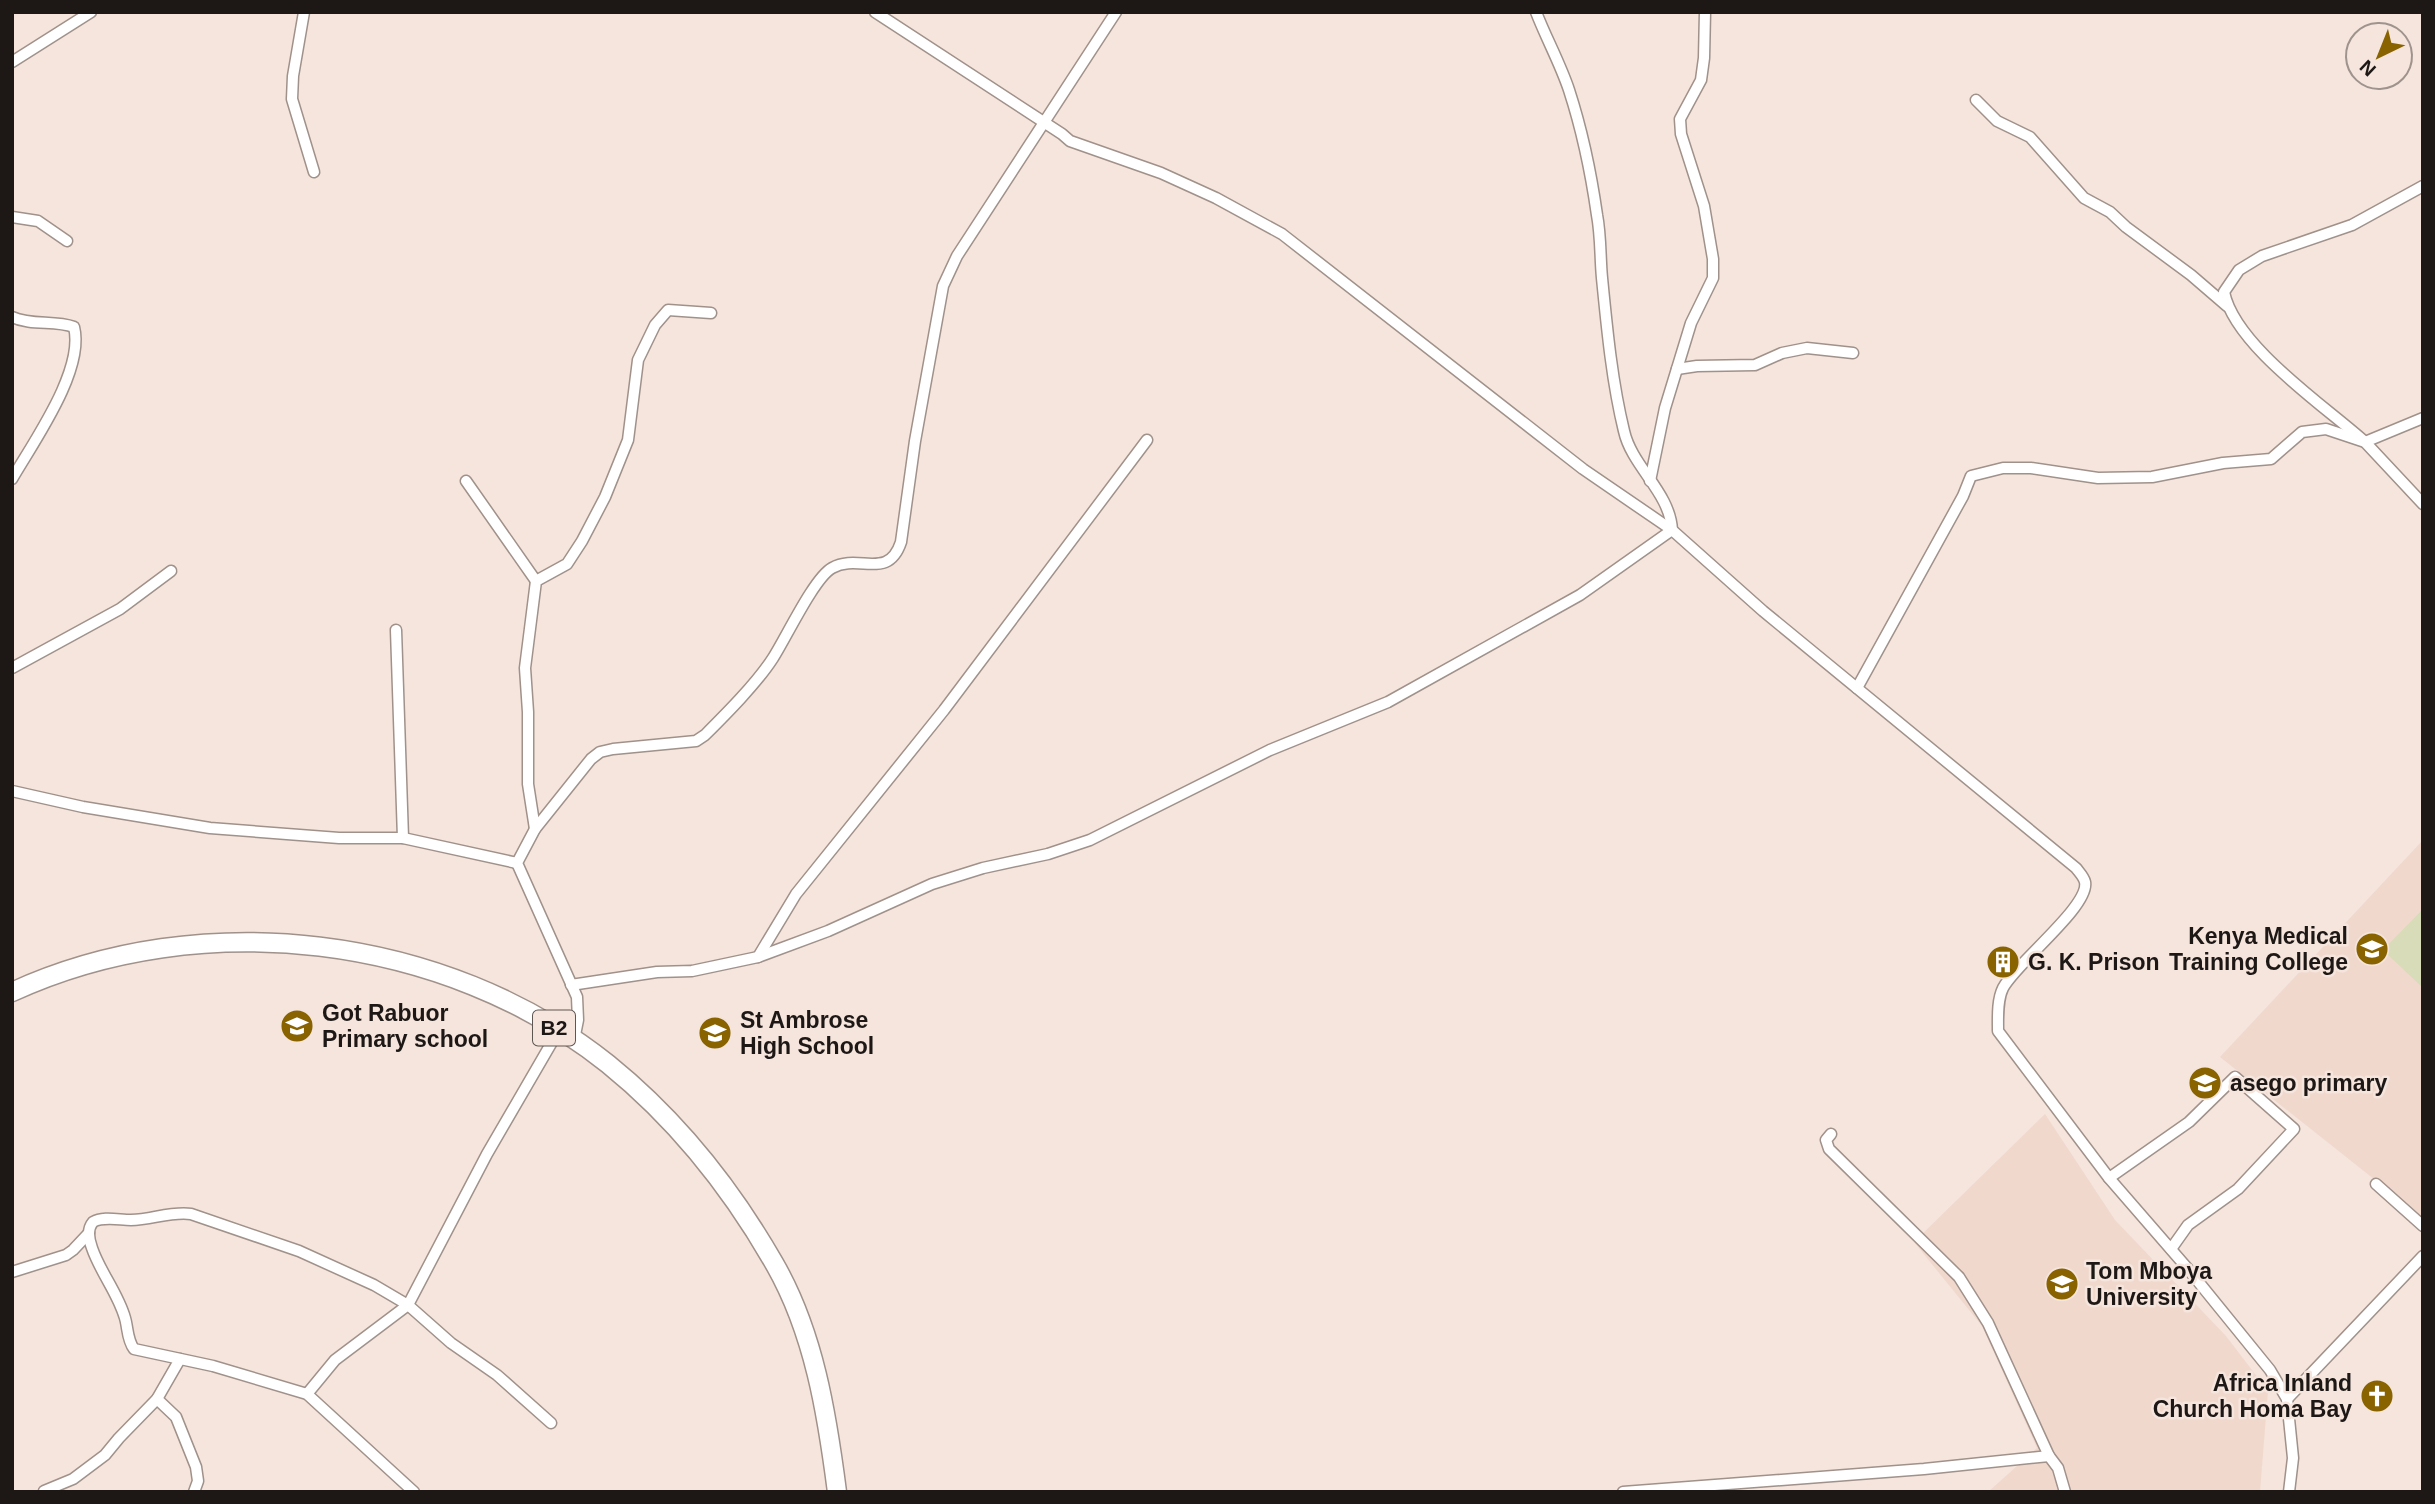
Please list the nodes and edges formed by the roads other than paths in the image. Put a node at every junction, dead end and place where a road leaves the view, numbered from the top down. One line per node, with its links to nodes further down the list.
1 (92, 12): 7 (street)
2 (303, 12): 10 (street)
3 (874, 12): 9 (street)
4 (1116, 12): 9 (street)
5 (1536, 12): 24 (street)
6 (1705, 12): 18 (street)
7 (12, 62)
8 (1976, 100): 14 (street)
9 (1044, 122): 26 (street); 33 (street)
10 (314, 172)
11 (2423, 186): 14 (street)
12 (12, 217): 13 (street)
13 (67, 240)
14 (2227, 306): 21 (street)
15 (711, 313): 28 (street)
16 (12, 317): 22 (street)
17 (1853, 353): 18 (street)
18 (1677, 369): 24 (street)
19 (2423, 418): 21 (street)
20 (1147, 440): 36 (street)
21 (2365, 442): 25 (street); 31 (street)
22 (12, 479)
23 (467, 481): 28 (street)
24 (1650, 481): 26 (street)
25 (2423, 504)
26 (1672, 530): 31 (street); 36 (street)
27 (171, 571): 30 (street)
28 (536, 581): 33 (street)
29 (396, 630): 34 (street)
30 (12, 668)
31 (1857, 688): 41 (street)
32 (12, 790): 34 (street)
33 (535, 829): 35 (street)
34 (403, 838): 35 (street)
35 (516, 863): 37 (street)
36 (758, 957): 37 (street)
37 (572, 985): 39 (street)
38 (12, 992): 39 (highway, B2)
39 (566, 1035): 48 (street); 58 (highway, B2)
40 (1831, 1134): 54 (street)
41 (2109, 1178): 45 (street); 45 (street)
42 (2376, 1184): 43 (street)
43 (2423, 1226)
44 (89, 1233): 47 (street); 48 (street); 49 (street)
45 (2171, 1249): 52 (street)
46 (2423, 1256): 52 (street)
47 (12, 1272)
48 (408, 1305): 50 (street); 53 (street)
49 (180, 1359): 50 (street); 51 (street)
50 (307, 1394): 57 (street)
51 (157, 1399): 55 (street); 56 (street)
52 (2287, 1399): 61 (street)
53 (551, 1423)
54 (2049, 1456): 59 (street); 60 (street)
55 (44, 1491)
56 (194, 1492)
57 (414, 1492)
58 (836, 1492)
59 (1623, 1492)
60 (2065, 1492)
61 (2289, 1492)

